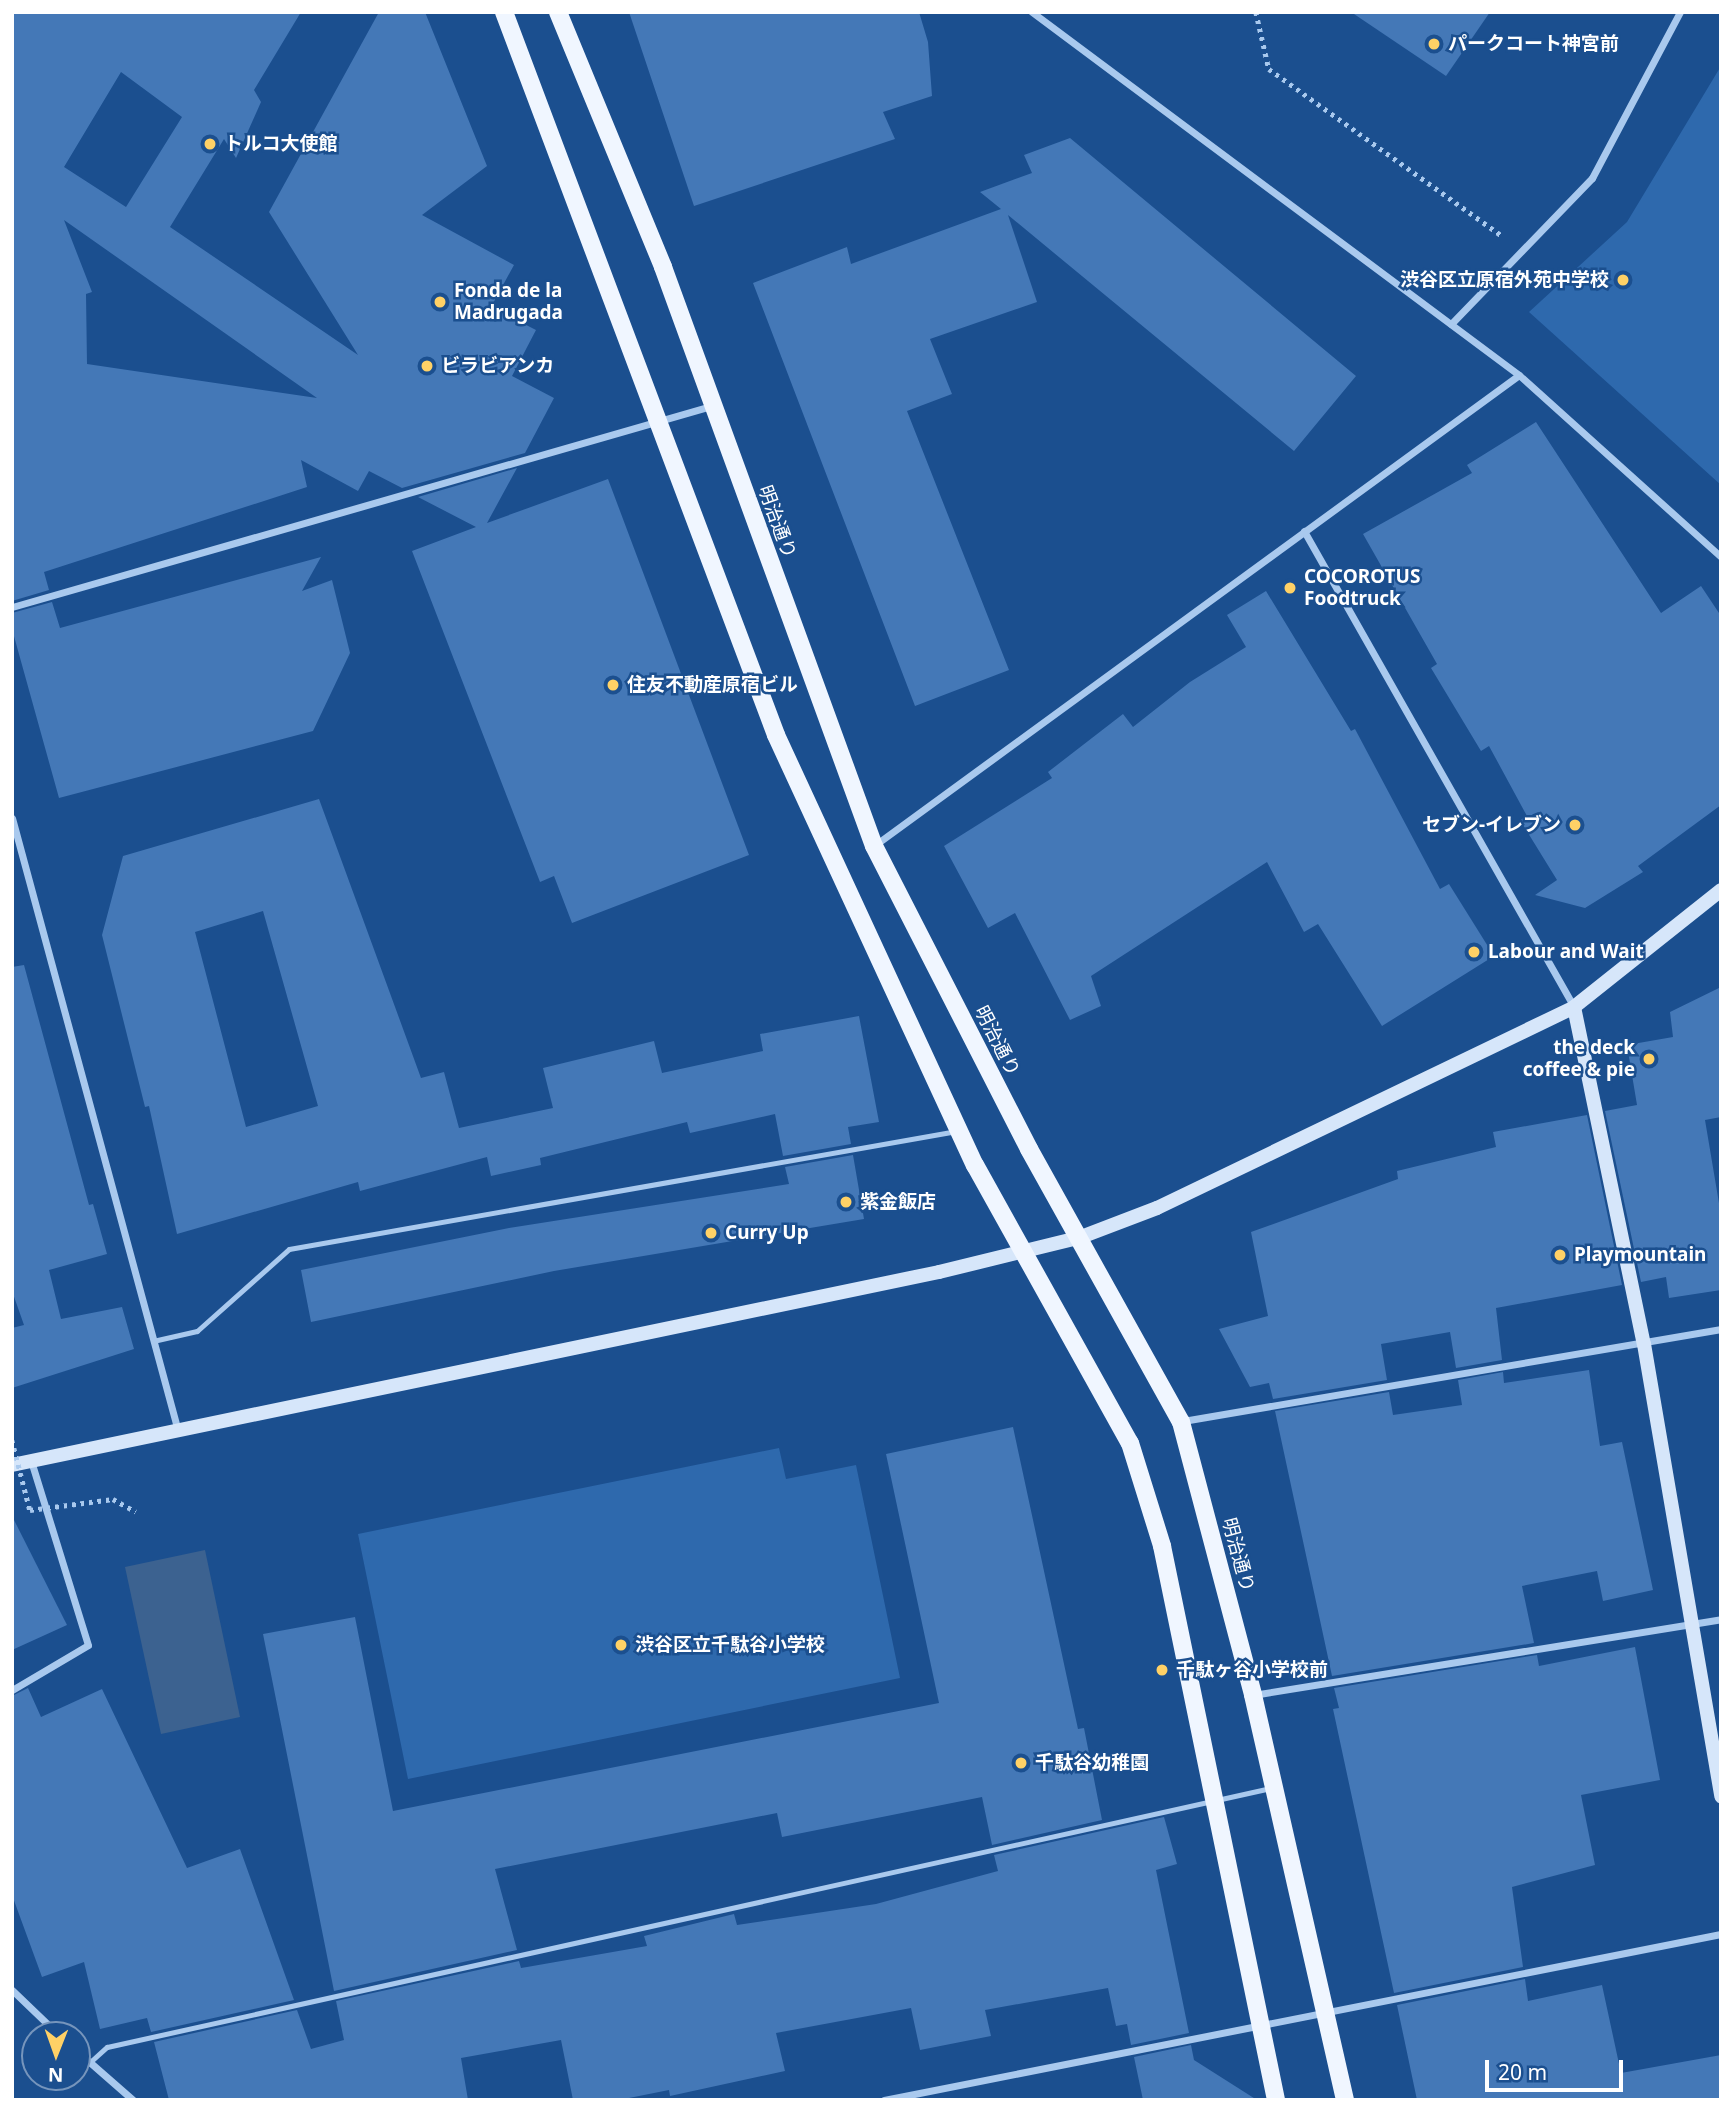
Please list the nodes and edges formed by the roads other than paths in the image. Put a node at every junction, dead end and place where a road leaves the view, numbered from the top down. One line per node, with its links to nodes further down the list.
1 (504, 12): 8 (main road)
2 (558, 12): 7 (main road, 明治通り)
3 (1032, 12): 5 (street)
4 (1680, 12): 5 (street)
5 (1451, 324): 6 (street)
6 (1519, 375): 9 (street); 10 (street)
7 (712, 406): 8 (street); 13 (main road, 明治通り)
8 (658, 422): 11 (street); 16 (main road)
9 (1304, 531): 13 (street); 15 (street)
10 (1721, 557)
11 (12, 607)
12 (12, 818): 20 (street)
13 (874, 846): 17 (main road, 明治通り)
14 (1721, 890): 15 (street)
15 (1574, 1007): 17 (street); 21 (street)
16 (960, 1131): 18 (main road); 20 (lane)
17 (1081, 1237): 18 (street); 22 (main road, 明治通り)
18 (1022, 1255): 23 (street); 32 (main road)
19 (1721, 1329): 21 (street)
20 (153, 1341): 23 (street)
21 (1644, 1344): 22 (street); 27 (street)
22 (1181, 1422): 29 (main road, 明治通り)
23 (178, 1432): 24 (street)
24 (31, 1461): 25 (street); 28 (street)
25 (12, 1465)
26 (1721, 1619): 27 (street)
27 (1689, 1625): 29 (street); 31 (street)
28 (12, 1689)
29 (1253, 1695): 30 (main road, 明治通り)
30 (1273, 1787): 32 (lane); 35 (main road, 明治通り)
31 (1721, 1796)
32 (1214, 1800): 37 (main road); 38 (lane)
33 (1721, 1934): 35 (street)
34 (12, 1990): 36 (street)
35 (1328, 2010): 37 (street); 43 (main road, 明治通り)
36 (44, 2021)
37 (1260, 2024): 41 (street); 42 (main road)
38 (91, 2061)
39 (91, 2065): 40 (street)
40 (132, 2100)
41 (884, 2100)
42 (1276, 2100)
43 (1345, 2100)

